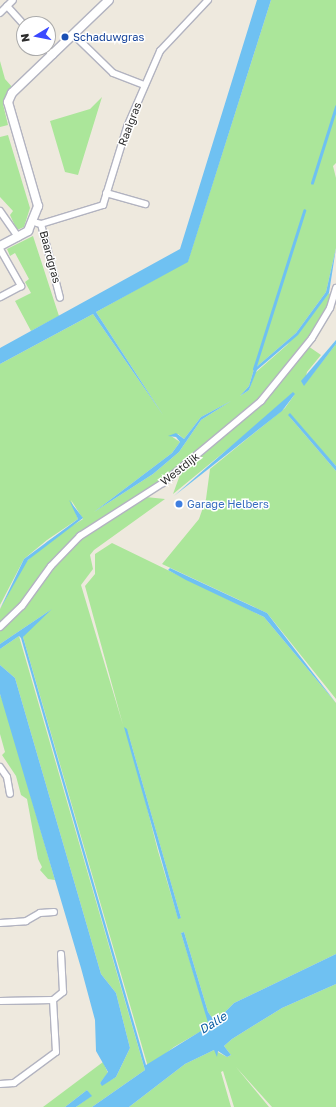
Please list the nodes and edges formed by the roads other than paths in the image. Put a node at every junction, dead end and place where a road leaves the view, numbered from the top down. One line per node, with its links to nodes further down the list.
1 (13, 0): 4 (street)
2 (109, 0): 7 (street)
3 (208, 0): 10 (street, Raaigras)
4 (7, 6): 5 (street); 6 (street)
5 (0, 13)
6 (16, 16)
7 (74, 34): 8 (street); 10 (street)
8 (56, 52)
9 (52, 56): 14 (street)
10 (146, 85): 11 (street, Raaigras)
11 (106, 194): 12 (street); 14 (street, Raaigras)
12 (145, 204)
13 (0, 211): 15 (street)
14 (37, 223): 15 (street); 20 (street, Baardgras)
15 (18, 237): 16 (street)
16 (0, 246)
17 (0, 249): 19 (street)
18 (336, 288): 21 (street, Westdijk)
19 (0, 297)
20 (60, 298)
21 (0, 627)
22 (0, 767): 23 (street)
23 (10, 794)
24 (54, 912): 25 (street)
25 (0, 923)
26 (61, 954): 27 (street)
27 (54, 1000): 28 (street); 29 (street)
28 (0, 1001)
29 (0, 1084)

